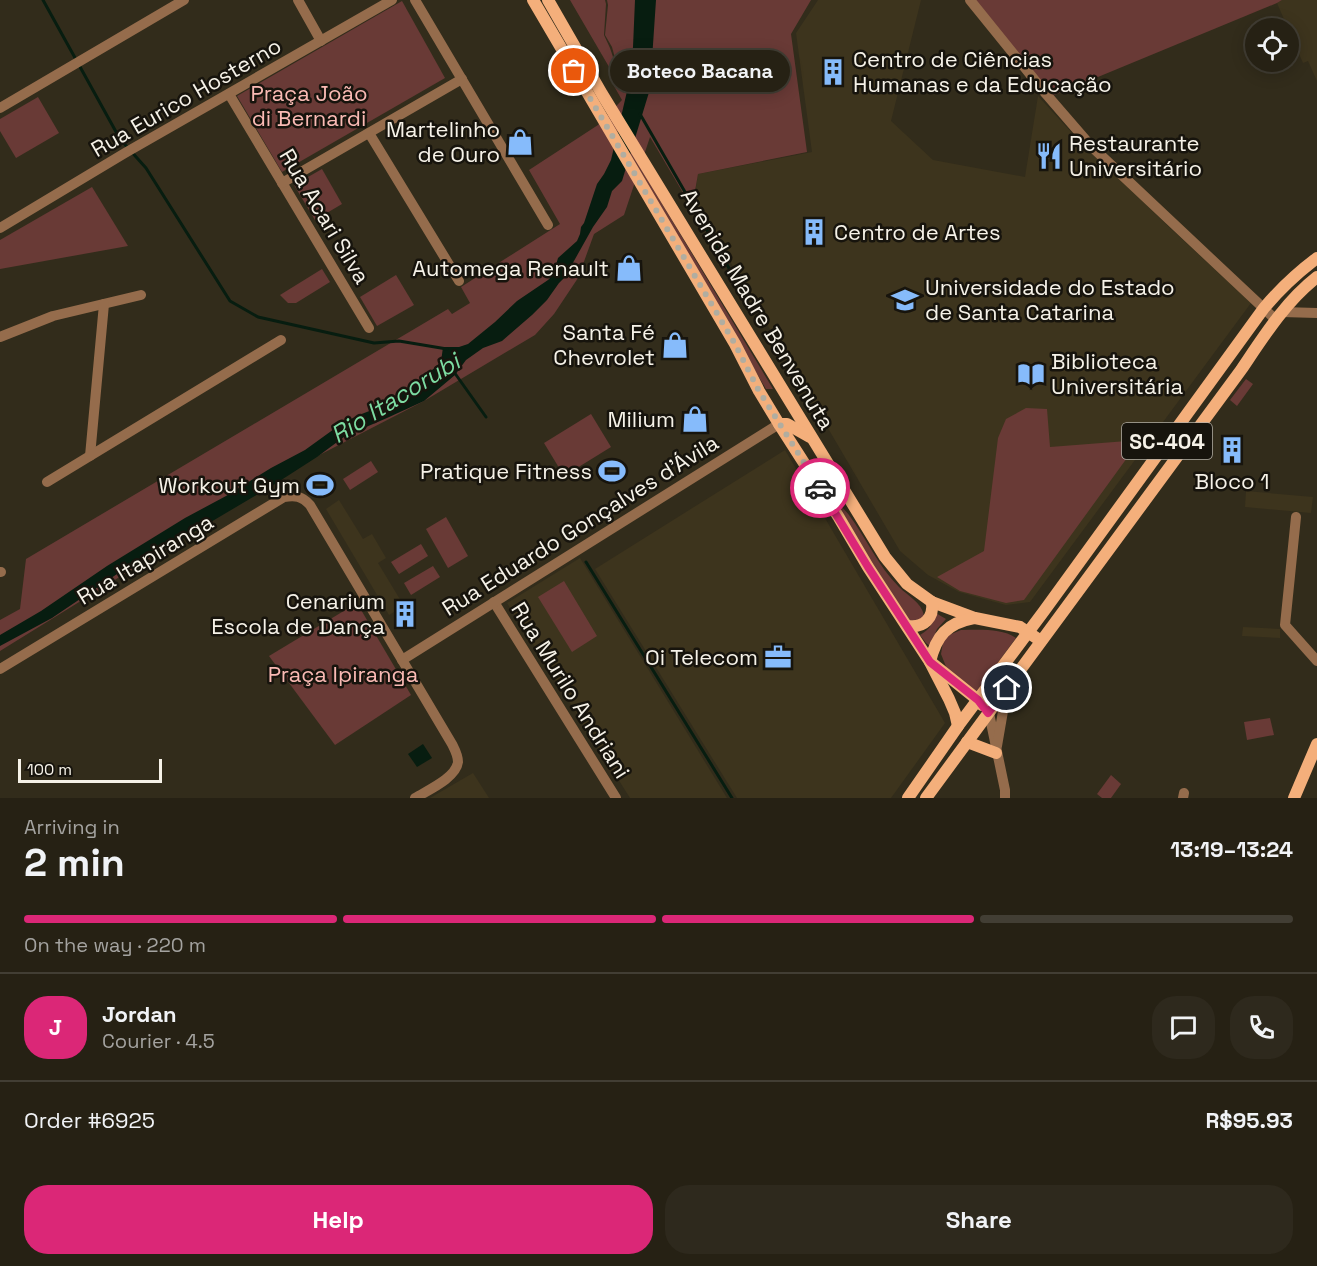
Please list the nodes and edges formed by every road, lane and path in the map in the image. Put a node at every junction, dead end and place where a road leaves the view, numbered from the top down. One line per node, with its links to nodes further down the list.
1 (298, 0): 8 (street)
2 (392, 0): 8 (street, Rua Eurico Hosterno)
3 (415, 0): 9 (street)
4 (533, 0): 28 (main road, Avenida Madre Benvenuta)
5 (548, 0): 27 (main road, Avenida Madre Benvenuta)
6 (969, 0): 21 (street)
7 (179, 1): 11 (street)
8 (321, 41): 10 (street, Rua Eurico Hosterno)
9 (462, 79): 12 (street); 14 (street)
10 (229, 94): 13 (street, Rua Acari Silva); 15 (street, Rua Eurico Hosterno)
11 (0, 108)
12 (369, 133): 13 (street); 18 (street)
13 (282, 183): 24 (street, Rua Acari Silva)
14 (548, 225)
15 (0, 228)
16 (1317, 258): 21 (main road, SC-404)
17 (1317, 277): 23 (main road, SC-404)
18 (459, 281)
19 (141, 295): 20 (street)
20 (104, 304): 25 (street); 31 (street)
21 (1264, 308): 23 (street); 38 (main road, SC-404)
22 (1317, 313): 23 (street)
23 (1279, 316): 39 (main road, SC-404)
24 (369, 328)
25 (0, 337)
26 (281, 340): 31 (street)
27 (782, 388): 28 (main road); 30 (main road, Avenida Madre Benvenuta)
28 (759, 391): 29 (main road, Avenida Madre Benvenuta)
29 (779, 424): 30 (main road); 34 (street, Rua Eduardo Gonçalves d'Ávila); 37 (main road, Avenida Madre Benvenuta)
30 (812, 437): 35 (main road, Avenida Madre Benvenuta)
31 (90, 456): 32 (street)
32 (47, 482)
33 (1296, 517): 41 (street)
34 (494, 602): 40 (street, Rua Eduardo Gonçalves d'Ávila); 52 (street, Rua Murilo Andriani)
35 (932, 602): 36 (main road, Avenida Madre Benvenuta); 37 (main road)
36 (975, 618): 38 (main road, Avenida Madre Benvenuta); 42 (main road)
37 (908, 626): 42 (main road, Avenida Madre Benvenuta)
38 (1028, 632): 39 (main road, Avenida Madre Benvenuta); 45 (main road, SC-404)
39 (1041, 641): 44 (main road, SC-404)
40 (402, 660): 43 (street, Rua Itapiranga); 51 (street)
41 (1317, 661)
42 (930, 662): 45 (main road, Avenida Madre Benvenuta); 47 (main road, Avenida Madre Benvenuta)
43 (0, 669)
44 (1007, 688): 46 (main road, SC-404); 50 (street)
45 (978, 700): 46 (main road, Avenida Madre Benvenuta); 47 (main road, SC-404)
46 (988, 713): 48 (main road, SC-404); 50 (street)
47 (958, 726): 53 (main road, SC-404)
48 (967, 742): 50 (main road); 54 (main road, SC-404)
49 (1317, 744): 56 (main road)
50 (996, 753): 55 (street)
51 (415, 798)
52 (616, 798)
53 (908, 798)
54 (926, 798)
55 (1005, 798)
56 (1294, 798)

